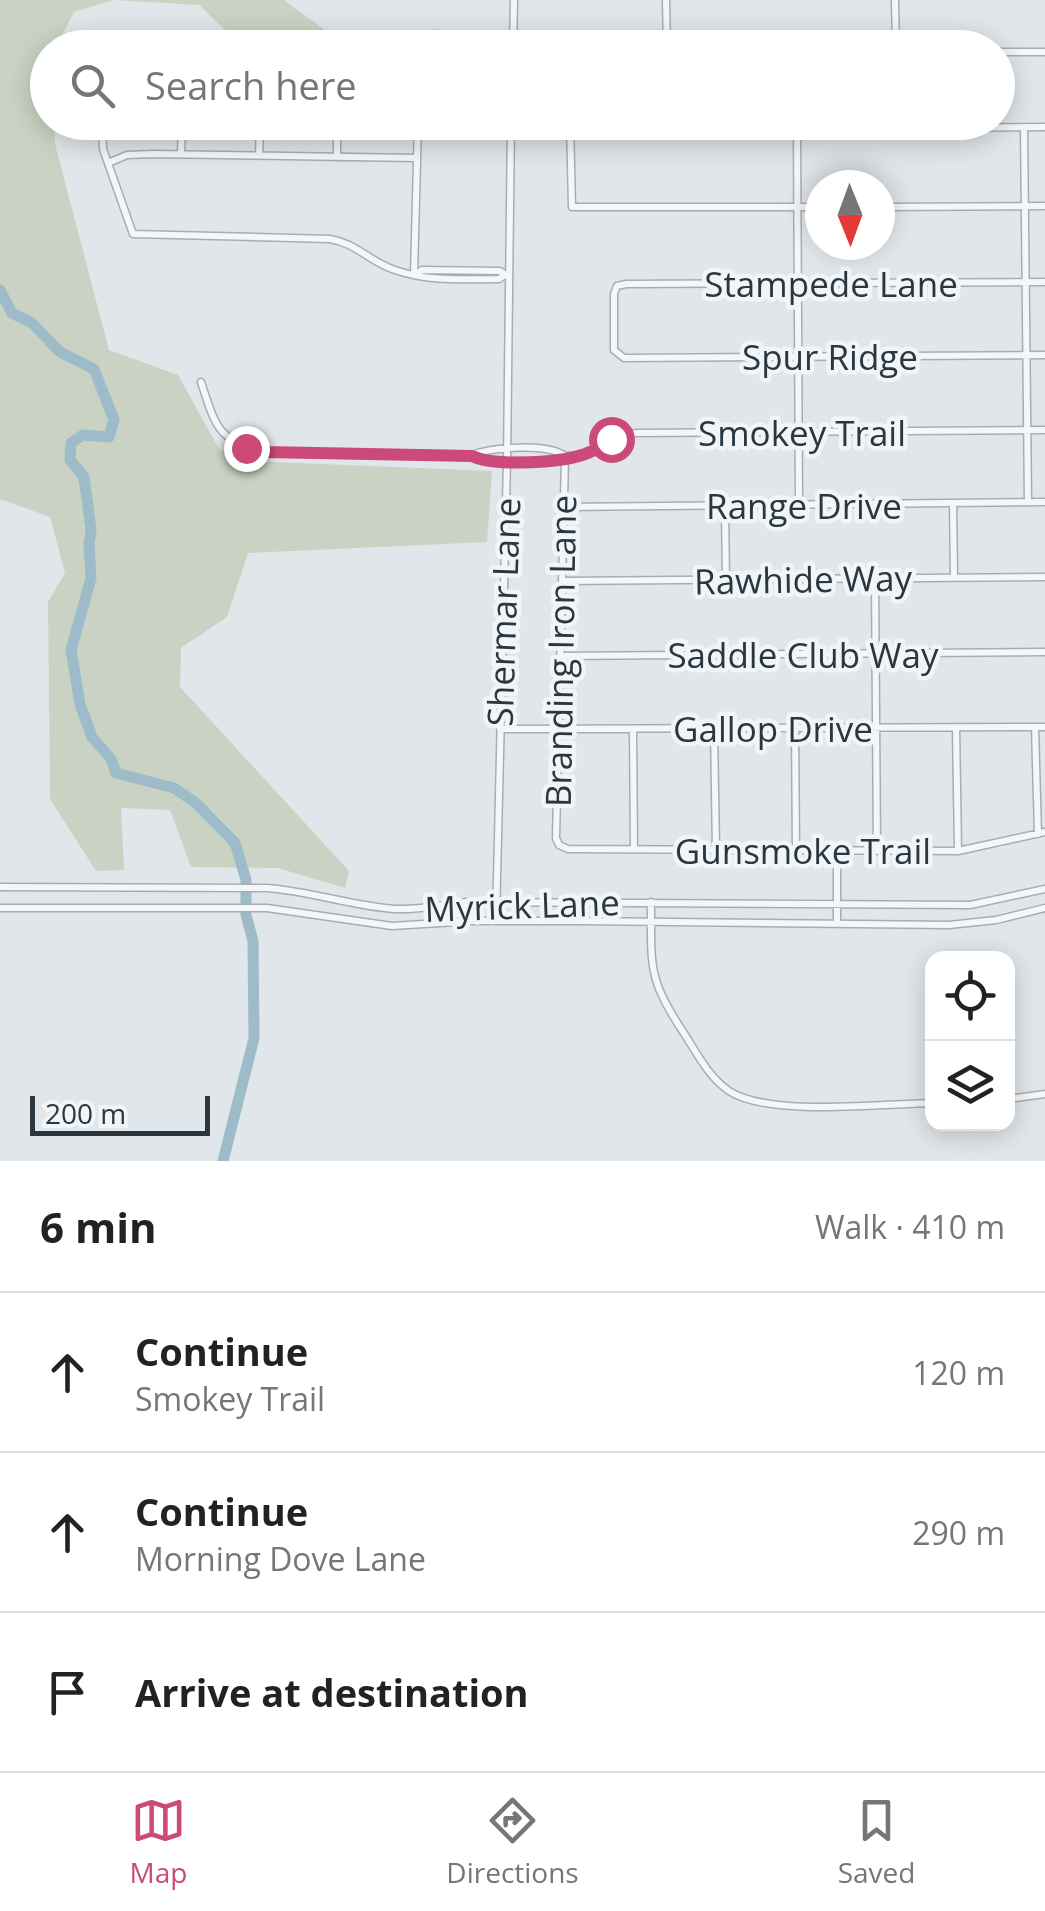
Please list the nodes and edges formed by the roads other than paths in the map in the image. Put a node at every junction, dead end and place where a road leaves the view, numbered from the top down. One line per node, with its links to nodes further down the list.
1 (514, 0): 4 (street)
2 (666, 0): 5 (street)
3 (895, 0): 6 (street)
4 (513, 30)
5 (667, 30)
6 (896, 30)
7 (1015, 52): 8 (street)
8 (1045, 52)
9 (1045, 126): 11 (street)
10 (1015, 127): 11 (street)
11 (1024, 127): 25 (street)
12 (103, 140): 24 (street)
13 (181, 140): 20 (street)
14 (259, 140): 21 (street)
15 (337, 140): 22 (street)
16 (418, 140): 23 (street)
17 (510, 140): 31 (street, Shermar Lane)
18 (570, 140): 28 (street)
19 (796, 140): 28 (street)
20 (181, 154): 21 (street); 24 (street)
21 (259, 156): 22 (street)
22 (337, 157): 23 (street)
23 (417, 158): 30 (street)
24 (108, 163): 30 (street)
25 (1025, 206): 26 (street); 27 (street); 32 (street)
26 (1045, 206)
27 (895, 207)
28 (797, 208): 29 (street); 34 (street)
29 (805, 208)
30 (414, 275): 31 (street)
31 (506, 276): 43 (street, Shermar Lane)
32 (1026, 282): 33 (street, Stampede Lane); 34 (street, Stampede Lane); 36 (street)
33 (1045, 282)
34 (797, 283): 35 (street, Stampede Lane); 38 (street)
35 (616, 354): 38 (street, Spur Ridge)
36 (1026, 355): 37 (street, Spur Ridge); 38 (street, Spur Ridge); 40 (street)
37 (1045, 355)
38 (797, 356): 42 (street)
39 (201, 382): 44 (street)
40 (1027, 430): 41 (street, Smokey Trail); 42 (street, Smokey Trail); 47 (street)
41 (1045, 430)
42 (798, 432): 45 (street, Smokey Trail); 51 (street)
43 (508, 449): 44 (street, Smokey Trail); 45 (street, Smokey Trail); 46 (street, Shermar Lane)
44 (472, 456): 46 (street, Smokey Trail)
45 (565, 456): 46 (street, Smokey Trail); 52 (street, Branding Iron Lane)
46 (508, 461): 64 (street, Shermar Lane)
47 (1028, 502): 48 (street, Range Drive); 49 (street, Range Drive)
48 (1045, 502)
49 (953, 504): 51 (street, Range Drive); 55 (street)
50 (725, 506): 51 (street, Range Drive); 52 (street, Range Drive); 56 (street)
51 (799, 506)
52 (564, 507): 57 (street, Branding Iron Lane)
53 (1045, 577): 55 (street, Rawhide Way)
54 (874, 578): 55 (street, Rawhide Way); 56 (street, Rawhide Way); 59 (street)
55 (954, 578)
56 (726, 580): 57 (street, Rawhide Way)
57 (562, 581): 60 (street, Branding Iron Lane)
58 (1045, 652): 59 (street, Saddle Club Way)
59 (876, 654): 60 (street, Saddle Club Way); 66 (street)
60 (560, 656): 67 (street, Branding Iron Lane)
61 (956, 727): 62 (street, Gallop Drive); 66 (street, Gallop Drive); 77 (street)
62 (1036, 727): 63 (street, Gallop Drive); 70 (street)
63 (1045, 727)
64 (500, 728): 67 (street, Gallop Drive); 80 (street, Shermar Lane)
65 (795, 728): 66 (street, Gallop Drive); 69 (street, Gallop Drive); 74 (street)
66 (876, 728): 76 (street)
67 (558, 729): 68 (street, Gallop Drive); 71 (street, Branding Iron Lane)
68 (632, 729): 69 (street, Gallop Drive); 72 (street)
69 (714, 729): 73 (street)
70 (1041, 833): 77 (street, Gunsmoke Trail)
71 (559, 845): 72 (street, Gunsmoke Trail)
72 (634, 850): 73 (street, Gunsmoke Trail)
73 (716, 850): 74 (street, Gunsmoke Trail)
74 (796, 850): 75 (street, Gunsmoke Trail)
75 (837, 851): 76 (street, Gunsmoke Trail); 82 (street)
76 (877, 851): 77 (street, Gunsmoke Trail)
77 (958, 851)
78 (0, 887): 80 (street, Myrick Lane)
79 (1045, 888): 82 (street, Myrick Lane)
80 (496, 902): 81 (street, Myrick Lane); 85 (street, Shermar Lane)
81 (651, 902): 82 (street, Myrick Lane); 86 (street)
82 (837, 904): 87 (street)
83 (0, 908): 85 (street, Myrick Lane)
84 (1045, 908): 87 (street, Myrick Lane)
85 (496, 921): 86 (street, Myrick Lane)
86 (651, 922): 87 (street, Myrick Lane); 90 (street)
87 (837, 924)
88 (1045, 1094): 89 (street)
89 (1015, 1098)
90 (925, 1103)

